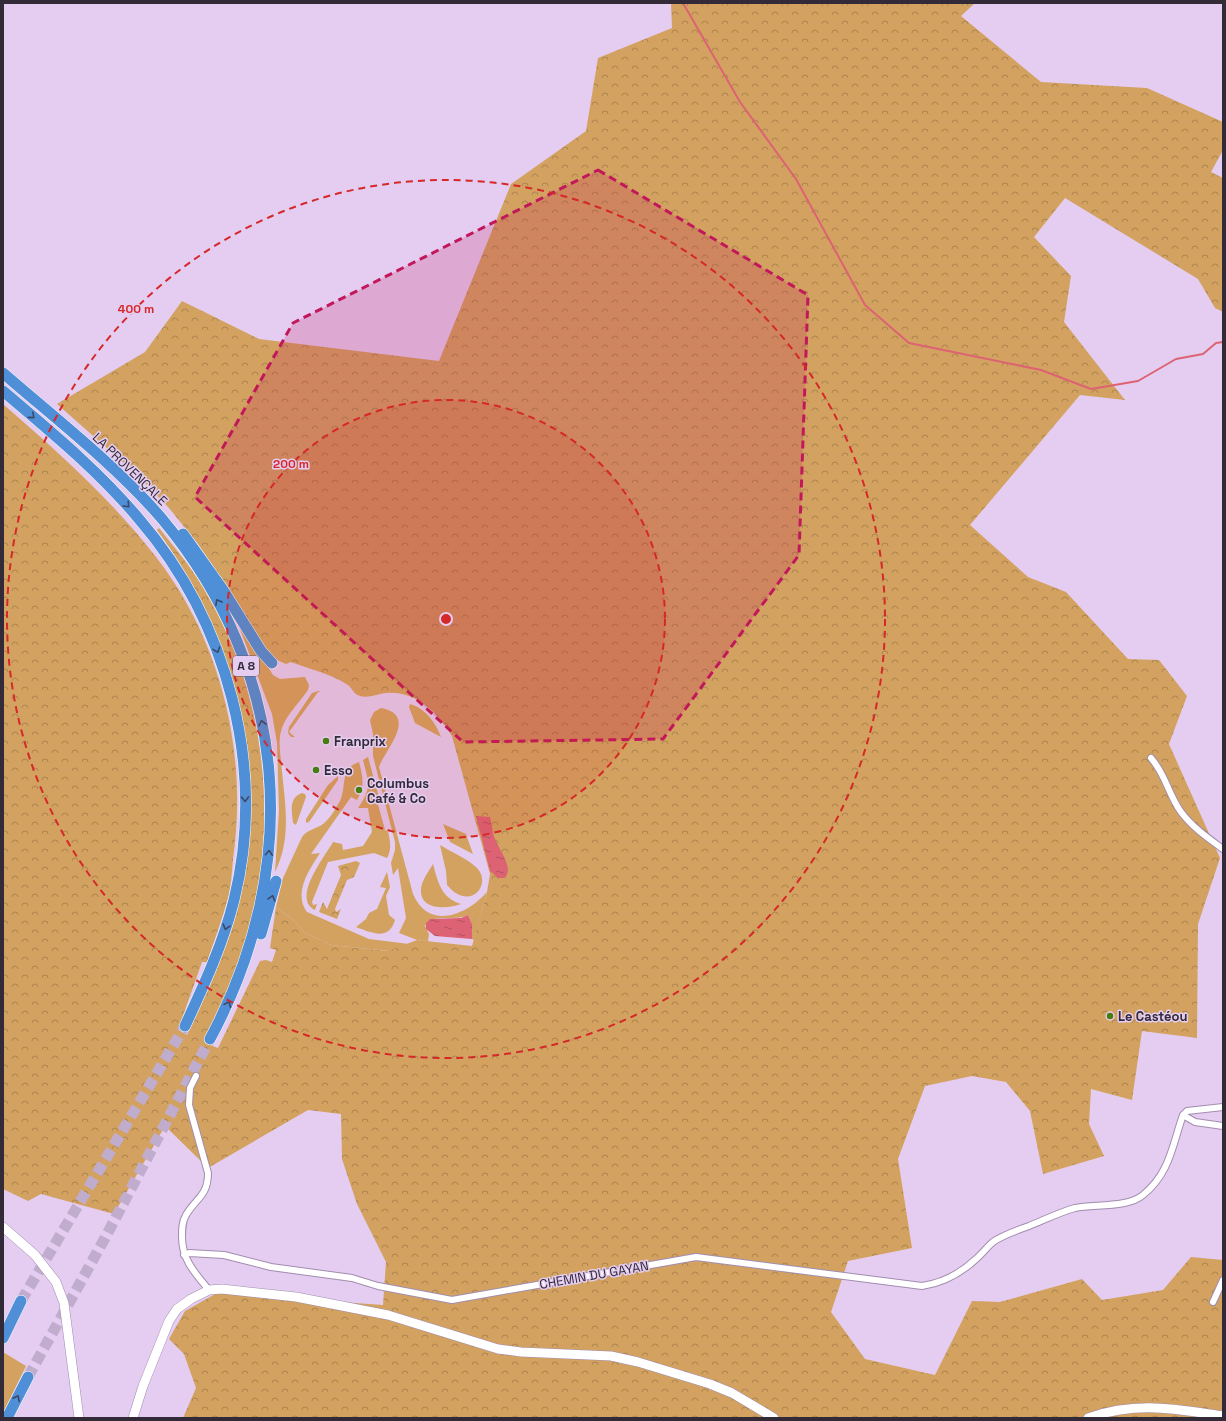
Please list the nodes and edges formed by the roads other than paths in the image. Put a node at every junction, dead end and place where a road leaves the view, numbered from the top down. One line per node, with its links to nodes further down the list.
1 (3, 373): 3 (highway, LA PROVENÇALE / A 8)
2 (3, 391): 9 (highway, LA PROVENÇALE / A 8, one-way to 9)
3 (142, 497): 4 (highway); 8 (highway, LA PROVENÇALE / A 8, one-way to 3)
4 (272, 663)
5 (1151, 758): 6 (street)
6 (1223, 849)
7 (276, 881): 8 (highway, one-way to 7)
8 (237, 983): 10 (highway, LA PROVENÇALE / A 8, one-way to 8)
9 (185, 1026)
10 (210, 1039)
11 (196, 1076): 16 (street)
12 (1223, 1107): 13 (street)
13 (1183, 1115): 14 (street); 16 (street, CHEMIN DU GAYAN)
14 (1223, 1126)
15 (3, 1227): 25 (street)
16 (184, 1255): 18 (street)
17 (1223, 1280): 20 (street)
18 (209, 1290): 26 (street); 27 (street)
19 (21, 1300): 21 (highway)
20 (1213, 1302)
21 (3, 1338)
22 (28, 1378): 24 (highway, one-way to 22)
23 (1223, 1416): 28 (street)
24 (7, 1418)
25 (79, 1418)
26 (133, 1418)
27 (774, 1418)
28 (1088, 1418)

